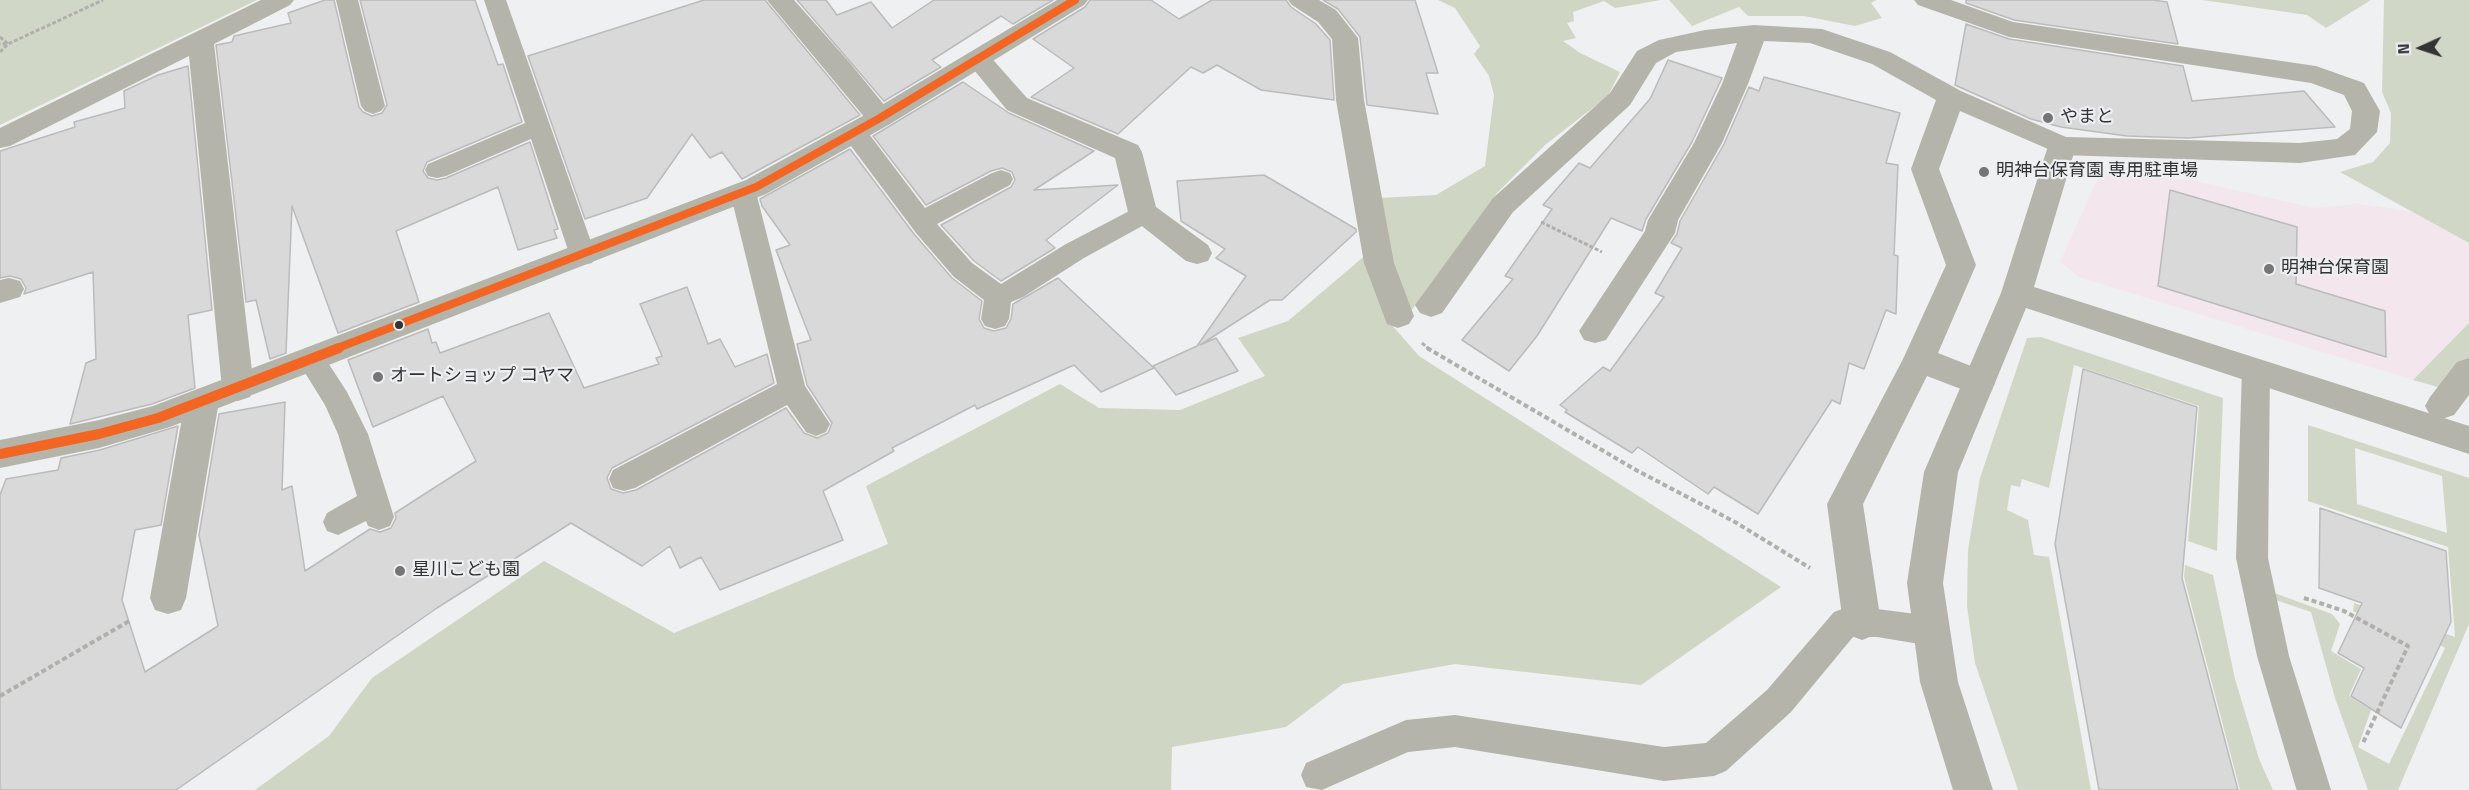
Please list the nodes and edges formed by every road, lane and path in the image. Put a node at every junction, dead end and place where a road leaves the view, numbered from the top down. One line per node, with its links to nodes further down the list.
1 (103, 0): 13 (path)
2 (281, 0): 11 (street)
3 (347, 0): 17 (lane)
4 (495, 0): 19 (lane)
5 (780, 0): 18 (street)
6 (1075, 0): 15 (street)
7 (1301, 0): 33 (street)
8 (1928, 0): 21 (street)
9 (1754, 33): 16 (street); 25 (street); 34 (street)
10 (0, 37): 13 (path)
11 (200, 40): 20 (street); 41 (street)
12 (0, 44): 13 (path)
13 (8, 44): 14 (path)
14 (0, 52)
15 (978, 58): 18 (street); 26 (street)
16 (1951, 97): 21 (street); 36 (street)
17 (373, 106)
18 (867, 125): 24 (street); 27 (lane)
19 (538, 127): 22 (lane); 30 (lane)
20 (0, 139)
21 (2062, 146): 31 (street)
22 (437, 170)
23 (1002, 179): 27 (lane)
24 (743, 192): 30 (street); 42 (lane)
25 (1503, 205): 29 (path); 32 (street)
26 (1146, 213): 27 (lane); 28 (street)
27 (921, 221)
28 (1197, 253)
29 (1606, 254)
30 (583, 255): 37 (street)
31 (2017, 293): 38 (street); 40 (street)
32 (1431, 305)
33 (1398, 316)
34 (1595, 331)
35 (1419, 339): 50 (path)
36 (1919, 359): 40 (street); 53 (street)
37 (310, 360): 41 (street); 49 (lane)
38 (2256, 370): 46 (street); 51 (lane)
39 (2469, 371): 44 (street)
40 (1979, 383): 54 (street)
41 (238, 388): 43 (street)
42 (792, 389): 45 (lane); 48 (lane)
43 (202, 402): 47 (street); 52 (street)
44 (2442, 406)
45 (816, 424)
46 (2469, 440)
47 (0, 454)
48 (624, 479)
49 (338, 522)
50 (1818, 573)
51 (2256, 582): 56 (path); 58 (lane)
52 (168, 598): 55 (path)
53 (1862, 623): 54 (lane); 57 (lane)
54 (1932, 631): 59 (street)
55 (0, 696)
56 (2363, 743)
57 (1318, 775)
58 (2314, 788)
59 (1973, 790)

